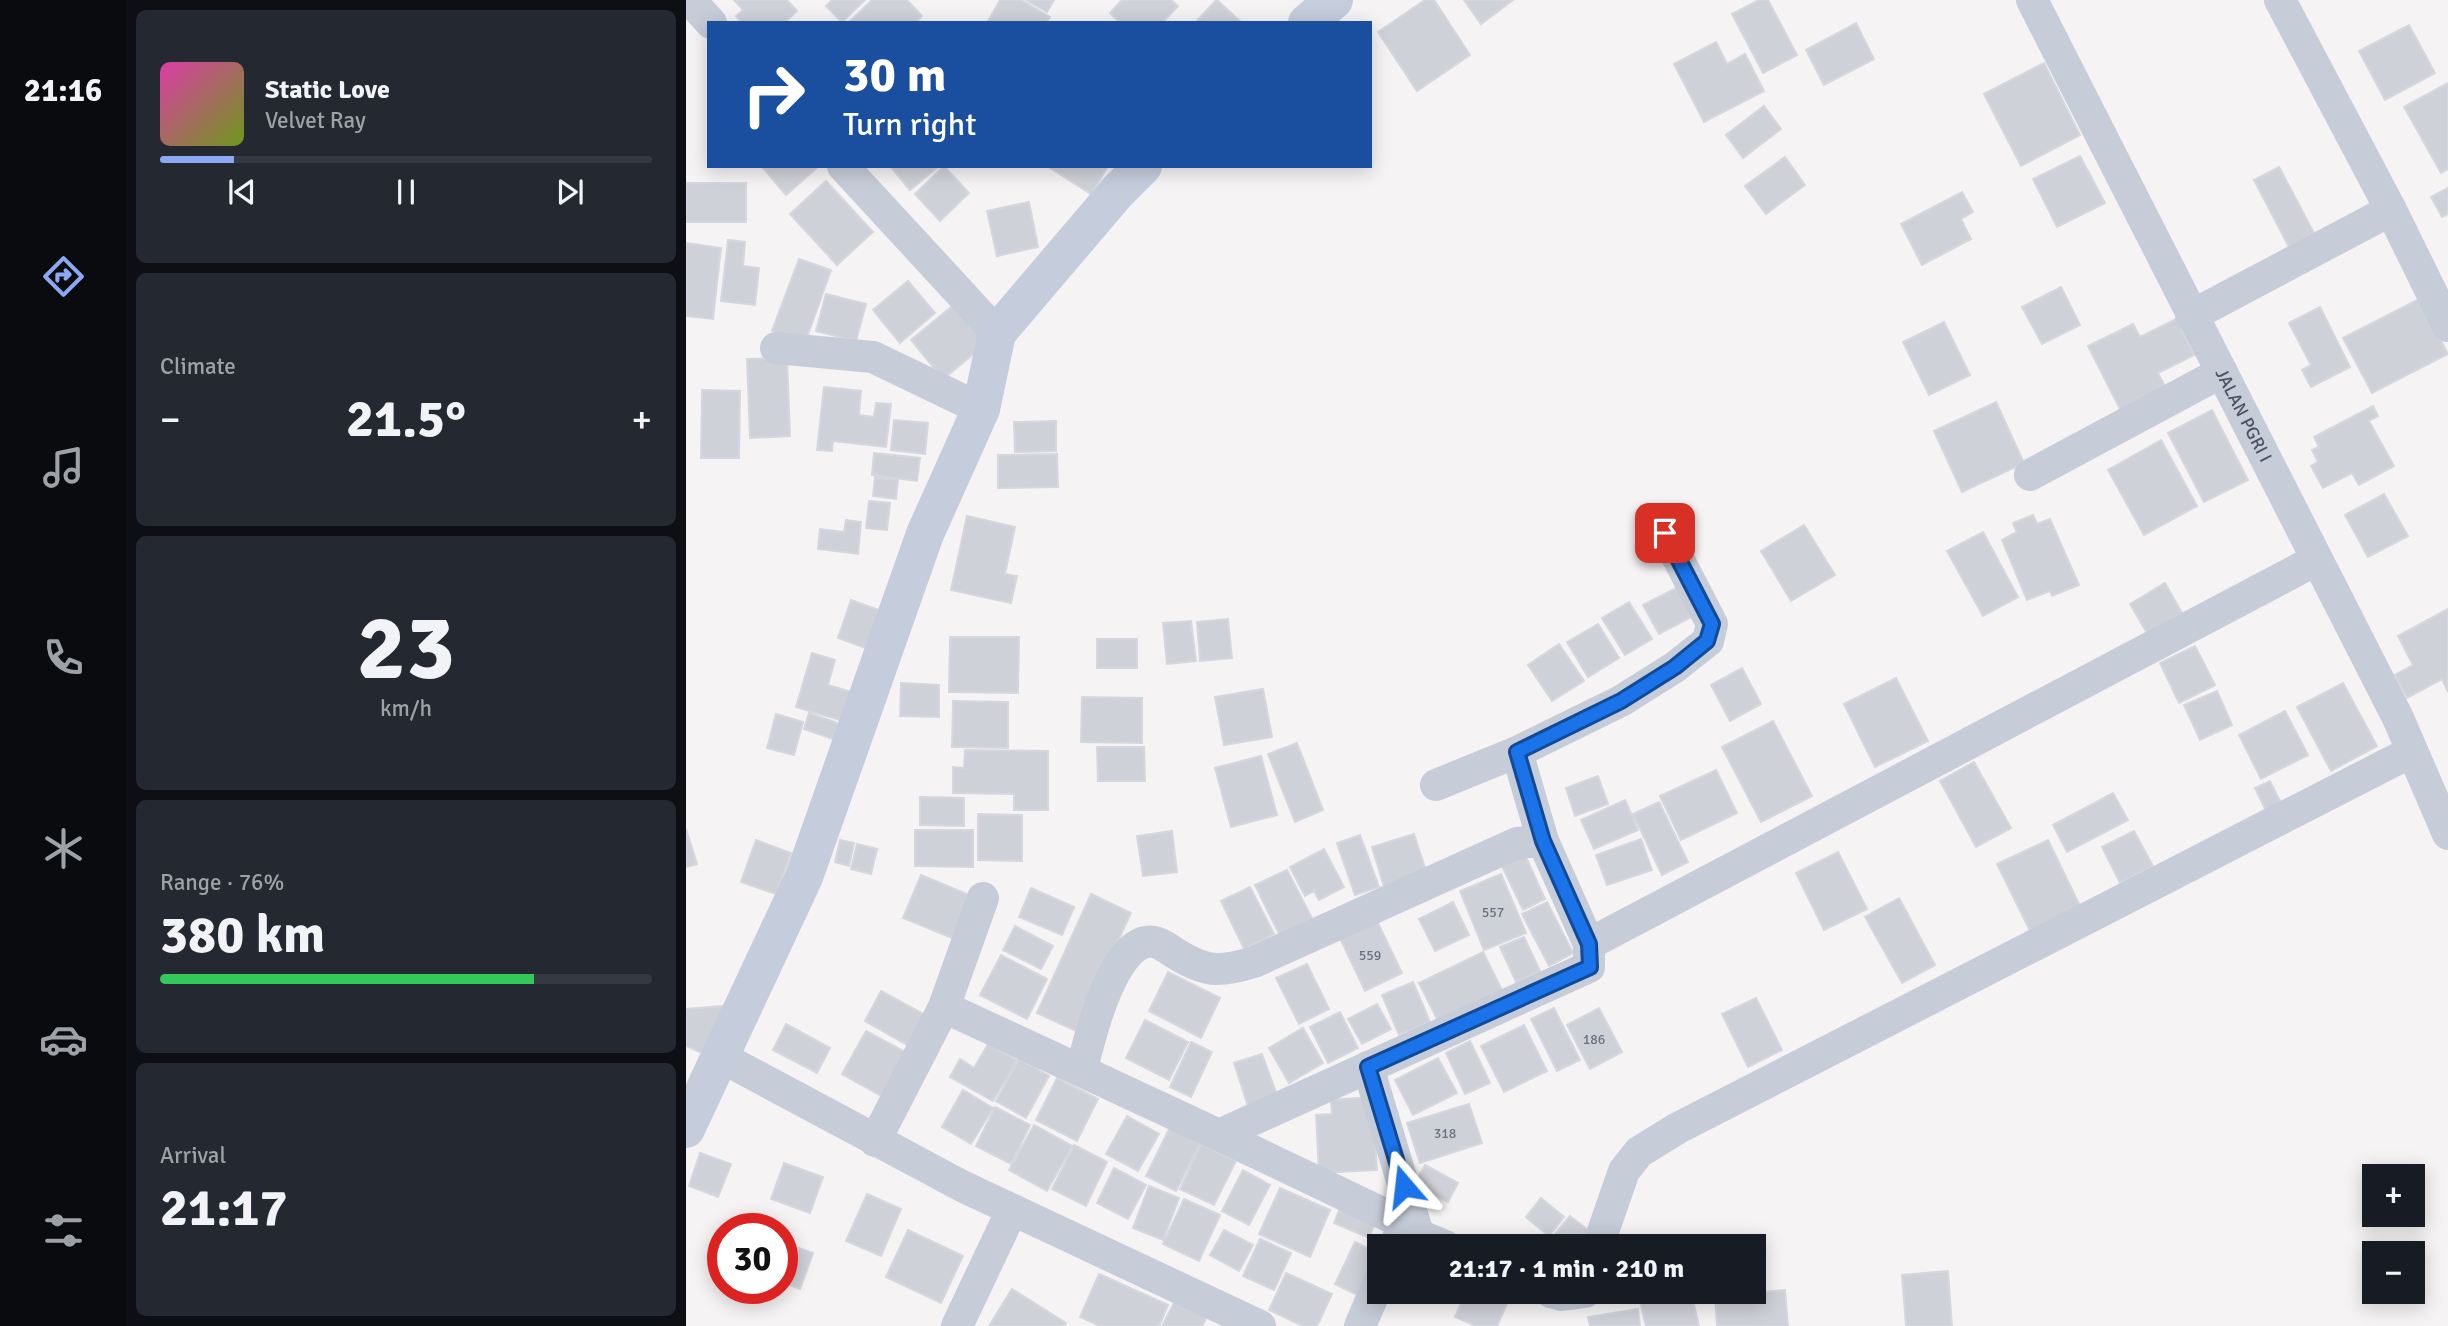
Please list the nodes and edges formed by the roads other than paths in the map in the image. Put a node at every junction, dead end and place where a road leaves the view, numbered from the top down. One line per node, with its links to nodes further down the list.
1 (690, 0): 5 (street)
2 (1334, 0): 6 (street)
3 (2032, 0): 10 (street, JALAN PGRI I)
4 (2280, 0): 9 (street)
5 (709, 21)
6 (1309, 21)
7 (845, 168): 12 (street)
8 (1141, 168): 12 (street)
9 (2392, 210): 10 (street); 11 (street)
10 (2191, 316): 14 (street, JALAN PGRI I)
11 (2448, 326)
12 (997, 333): 15 (street)
13 (775, 348): 15 (street)
14 (2221, 372): 16 (street); 18 (street, JALAN PGRI I)
15 (981, 409): 27 (street)
16 (2030, 475)
17 (1665, 533): 19 (street)
18 (2316, 560): 20 (street, JALAN PGRI I); 25 (street)
19 (1517, 752): 21 (street); 23 (street)
20 (2411, 752): 22 (street, JALAN PGRI I); 36 (street)
21 (1436, 785)
22 (2448, 834)
23 (1543, 841): 25 (street); 29 (street)
24 (983, 898): 26 (street)
25 (1589, 944): 28 (street)
26 (944, 1007): 29 (street); 32 (street)
27 (719, 1056): 30 (street); 32 (street)
28 (1368, 1067): 31 (street); 35 (street)
29 (1082, 1069): 31 (street)
30 (686, 1129)
31 (1219, 1135): 34 (street)
32 (875, 1141): 33 (street)
33 (1012, 1210): 38 (street); 39 (street)
34 (1411, 1234)
35 (1414, 1234)
36 (1602, 1234)
37 (1370, 1304): 40 (street)
38 (957, 1326)
39 (1260, 1326)
40 (1360, 1326)

